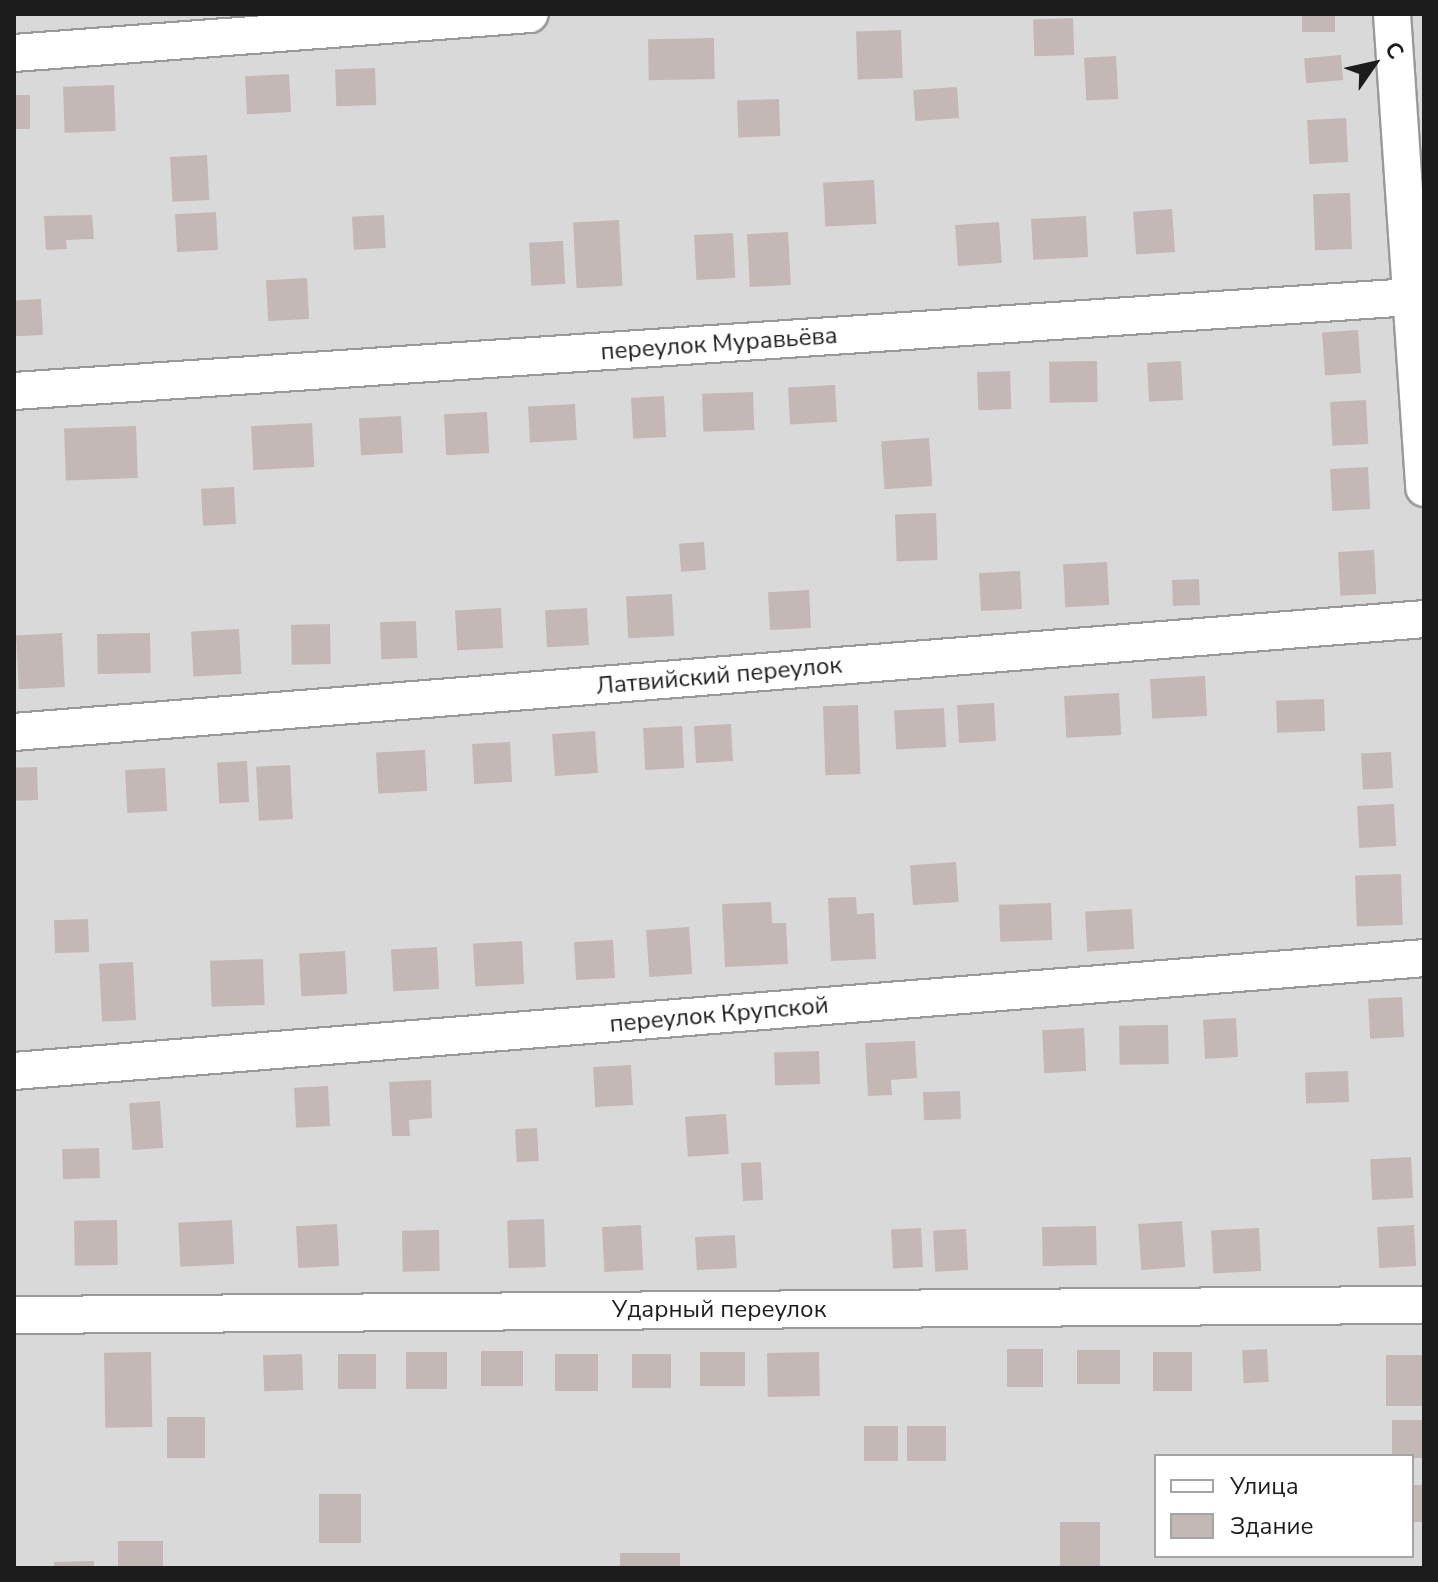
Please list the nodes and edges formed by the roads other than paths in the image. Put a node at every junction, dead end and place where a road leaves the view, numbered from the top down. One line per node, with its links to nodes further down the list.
1 (530, 14): 3 (street)
2 (1392, 14): 4 (street)
3 (14, 53)
4 (1418, 296): 5 (street, переулок Муравьёва); 6 (street)
5 (14, 391)
6 (1424, 488)
7 (1424, 619): 8 (street, Латвийский переулок)
8 (14, 732)
9 (1424, 958): 10 (street, переулок Крупской)
10 (14, 1071)
11 (1424, 1305): 12 (street, Ударный переулок)
12 (14, 1315)

